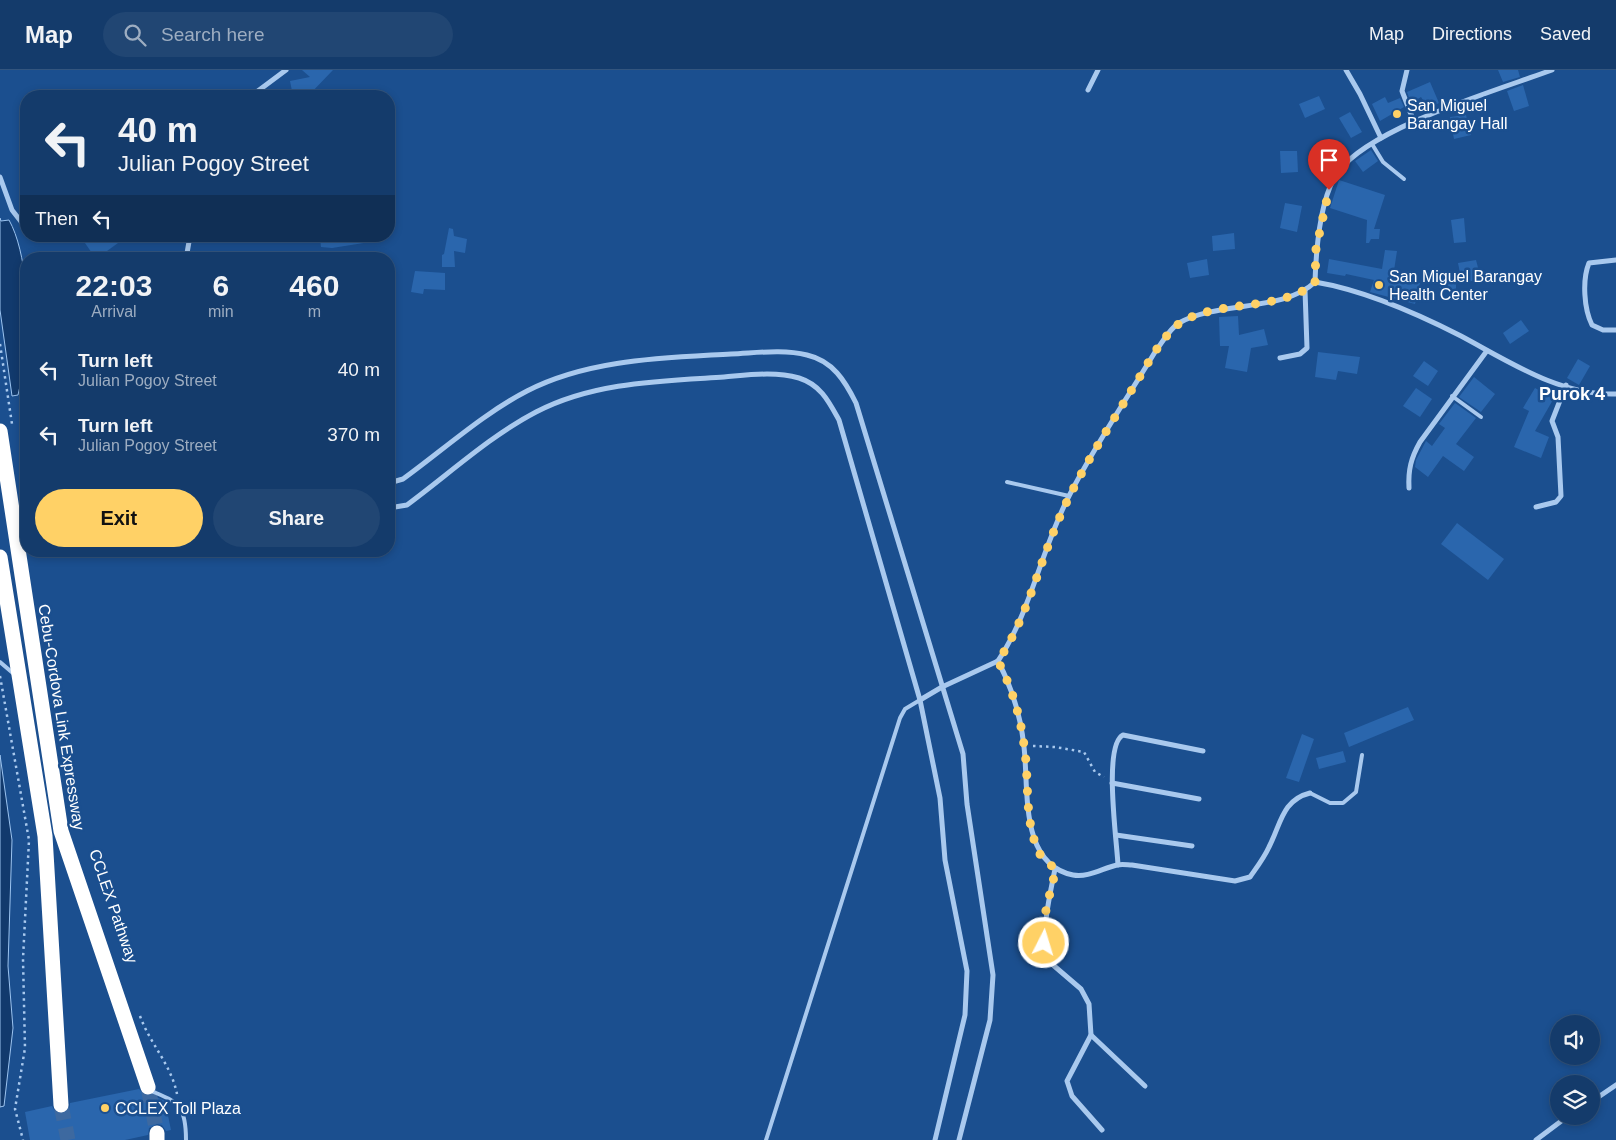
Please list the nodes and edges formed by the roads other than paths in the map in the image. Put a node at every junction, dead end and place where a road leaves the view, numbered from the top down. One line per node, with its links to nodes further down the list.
1 (286, 70): 6 (street)
2 (1098, 70): 7 (street)
3 (1346, 70): 9 (street)
4 (1407, 70): 8 (street)
5 (1552, 70): 8 (street)
6 (259, 90)
7 (1088, 90)
8 (1414, 122): 9 (street)
9 (1381, 138): 10 (street)
10 (1372, 144): 12 (street); 14 (lane)
11 (1322, 148): 12 (lane)
12 (1348, 162): 17 (street)
13 (0, 177): 15 (street)
14 (1404, 179)
15 (20, 220)
16 (1616, 260): 19 (street)
17 (1315, 282): 18 (street); 20 (street)
18 (1306, 290): 21 (street); 30 (street)
19 (1616, 330)
20 (1486, 352): 22 (street); 24 (street)
21 (1280, 358)
22 (1566, 385): 23 (street); 32 (street)
23 (1616, 394)
24 (1452, 396): 25 (lane); 29 (street)
25 (1481, 417)
26 (0, 431): 51 (highway, Cebu-Cordova Link Expressway)
27 (395, 481): 37 (street)
28 (1007, 482): 30 (lane)
29 (1409, 488)
30 (1069, 496): 34 (street)
31 (395, 507): 38 (street)
32 (1536, 507)
33 (0, 557): 36 (highway)
34 (998, 661): 37 (street); 47 (street)
35 (0, 662): 36 (lane)
36 (20, 679): 53 (highway)
37 (942, 687): 38 (street); 59 (street)
38 (920, 700): 57 (lane); 58 (street)
39 (1203, 751): 41 (street)
40 (1362, 755): 42 (lane)
41 (1112, 783): 43 (street); 44 (street)
42 (1310, 793): 46 (street)
43 (1199, 799)
44 (1116, 835): 45 (street); 46 (street)
45 (1192, 846)
46 (1118, 865): 47 (street)
47 (1056, 869): 48 (street)
48 (1091, 1035): 50 (street); 55 (street)
49 (1616, 1085): 52 (street)
50 (1145, 1086)
51 (148, 1088): 56 (lane)
52 (1600, 1096)
53 (61, 1105)
54 (1556, 1125): 60 (street)
55 (1102, 1130)
56 (186, 1140)
57 (766, 1140)
58 (936, 1140)
59 (959, 1140)
60 (1536, 1140)

